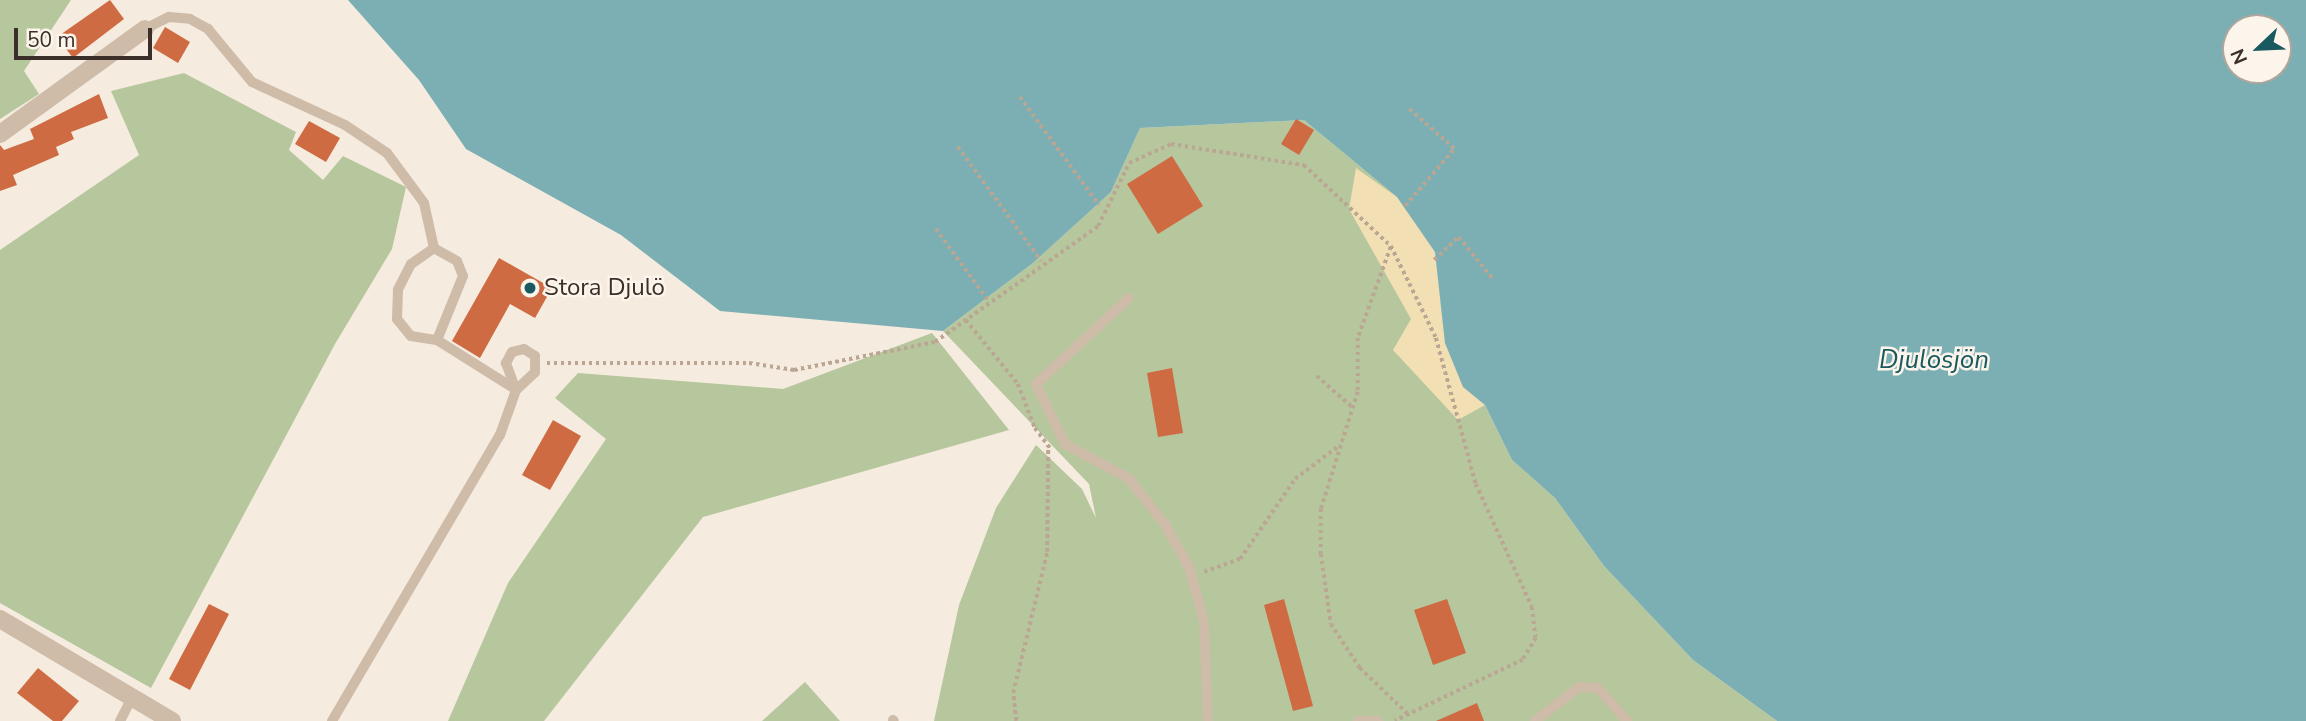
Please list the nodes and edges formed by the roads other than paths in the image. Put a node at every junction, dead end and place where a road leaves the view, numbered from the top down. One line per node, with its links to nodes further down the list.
1 (145, 29): 2 (street); 3 (lane)
2 (0, 134)
3 (435, 248): 5 (lane); 5 (lane)
4 (1129, 298): 12 (lane)
5 (436, 340): 6 (lane)
6 (516, 390): 6 (lane); 11 (lane)
7 (0, 619): 8 (street)
8 (132, 697): 9 (lane); 10 (street)
9 (120, 721)
10 (172, 721)
11 (332, 721)
12 (1208, 721)
13 (1358, 721): 14 (lane)
14 (1378, 721)
15 (1535, 721): 16 (lane)
16 (1627, 721)

